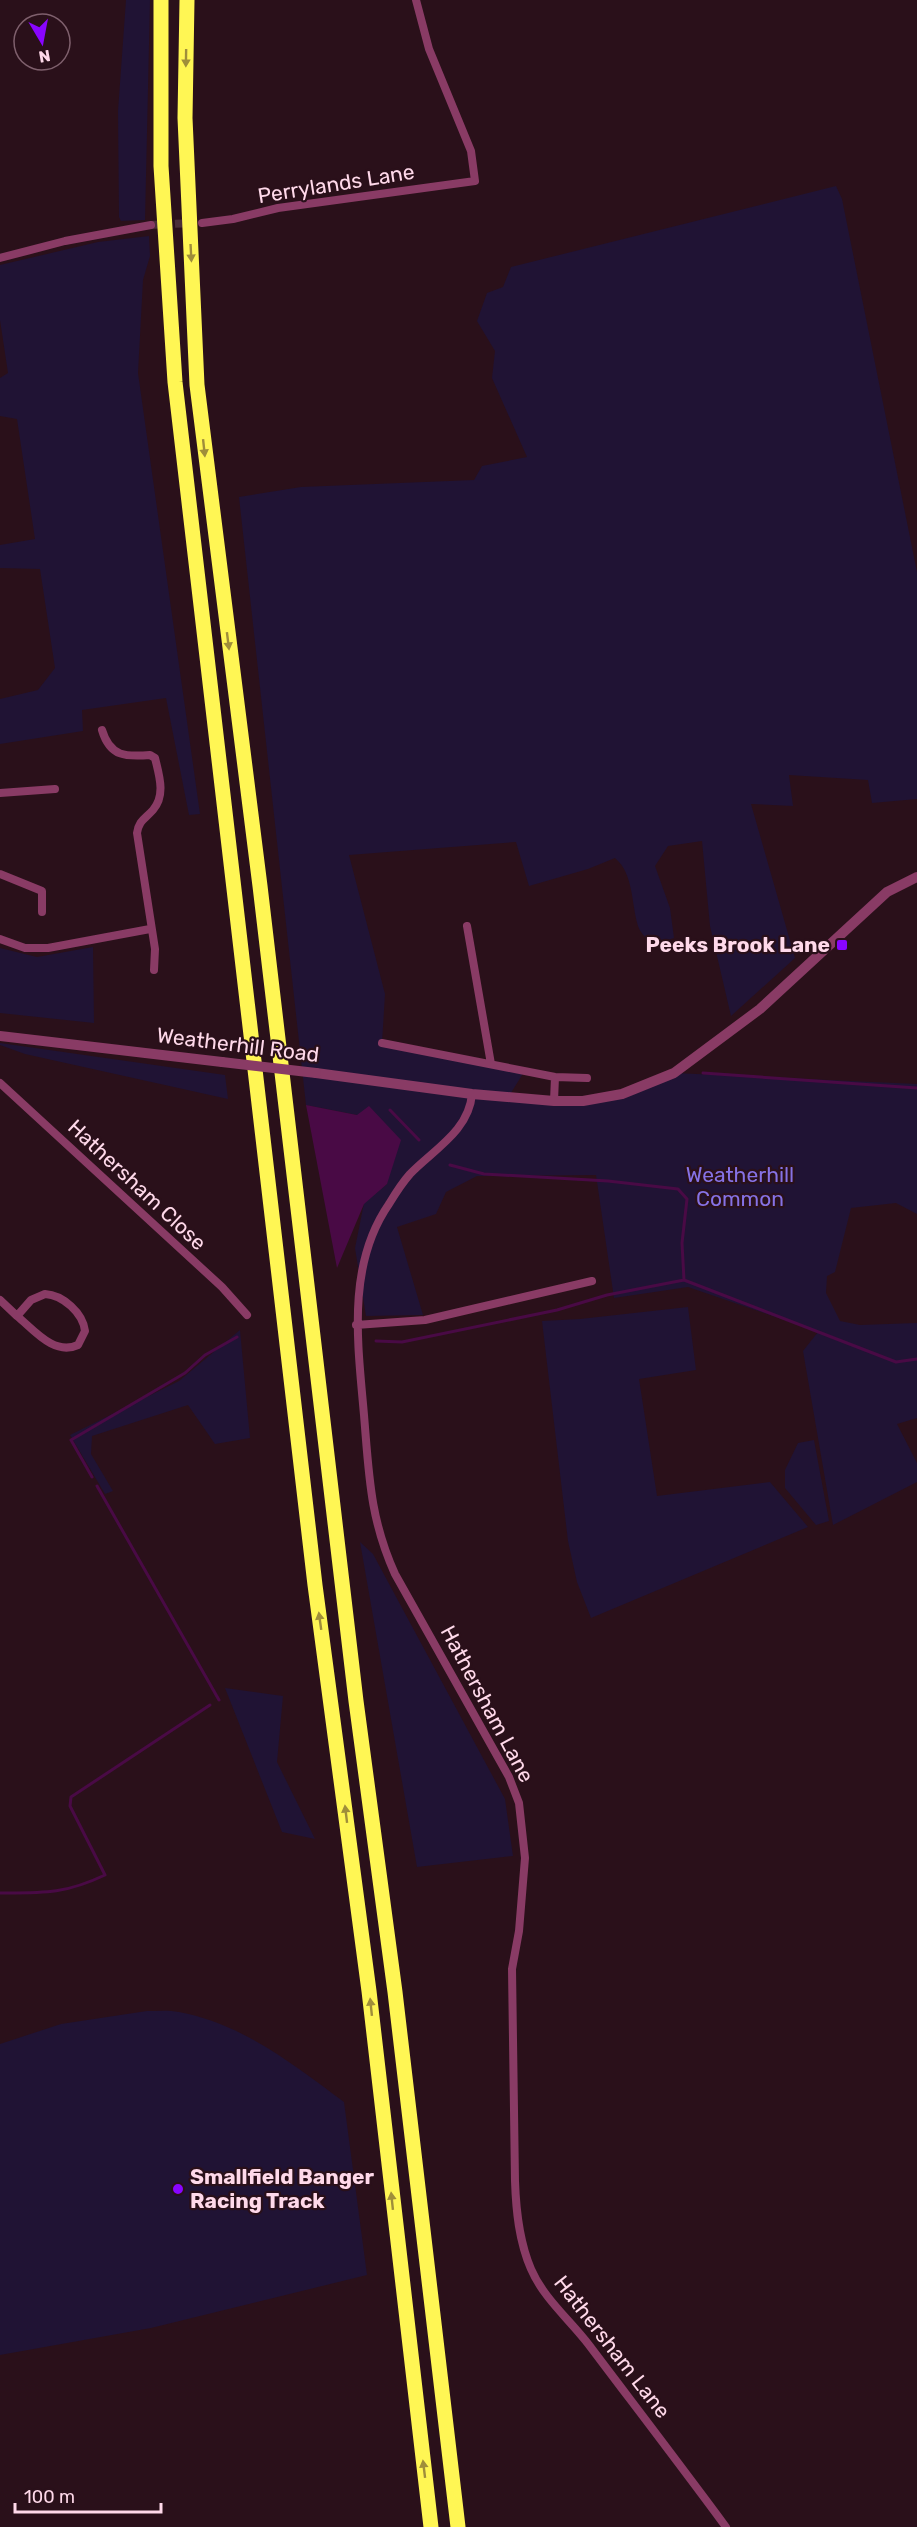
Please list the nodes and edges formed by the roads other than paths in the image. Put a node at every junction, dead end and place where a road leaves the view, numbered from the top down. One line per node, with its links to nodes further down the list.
1 (160, 0): 30 (highway, one-way to 1)
2 (187, 0): 31 (highway, one-way to 31)
3 (416, 0): 4 (street, Perrylands Lane)
4 (202, 223)
5 (151, 225): 6 (street)
6 (0, 258)
7 (102, 730): 14 (street)
8 (55, 789): 9 (street)
9 (0, 793)
10 (0, 874): 12 (street)
11 (917, 877): 24 (street, Weatherhill Road)
12 (42, 912)
13 (467, 926): 19 (street)
14 (150, 929): 15 (street); 16 (street)
15 (0, 939)
16 (154, 970)
17 (0, 1036): 23 (street, Weatherhill Road, bridge)
18 (382, 1043): 19 (street)
19 (491, 1064): 20 (street)
20 (555, 1077): 21 (street); 24 (street)
21 (587, 1078)
22 (0, 1083): 27 (street, Hathersham Close)
23 (472, 1094): 24 (street, Weatherhill Road); 29 (street, Hathersham Lane)
24 (554, 1101)
25 (592, 1281): 29 (street)
26 (0, 1299): 28 (street)
27 (247, 1315)
28 (17, 1316): 28 (street)
29 (356, 1325): 32 (street, Hathersham Lane)
30 (431, 2527)
31 (458, 2527)
32 (726, 2527)

